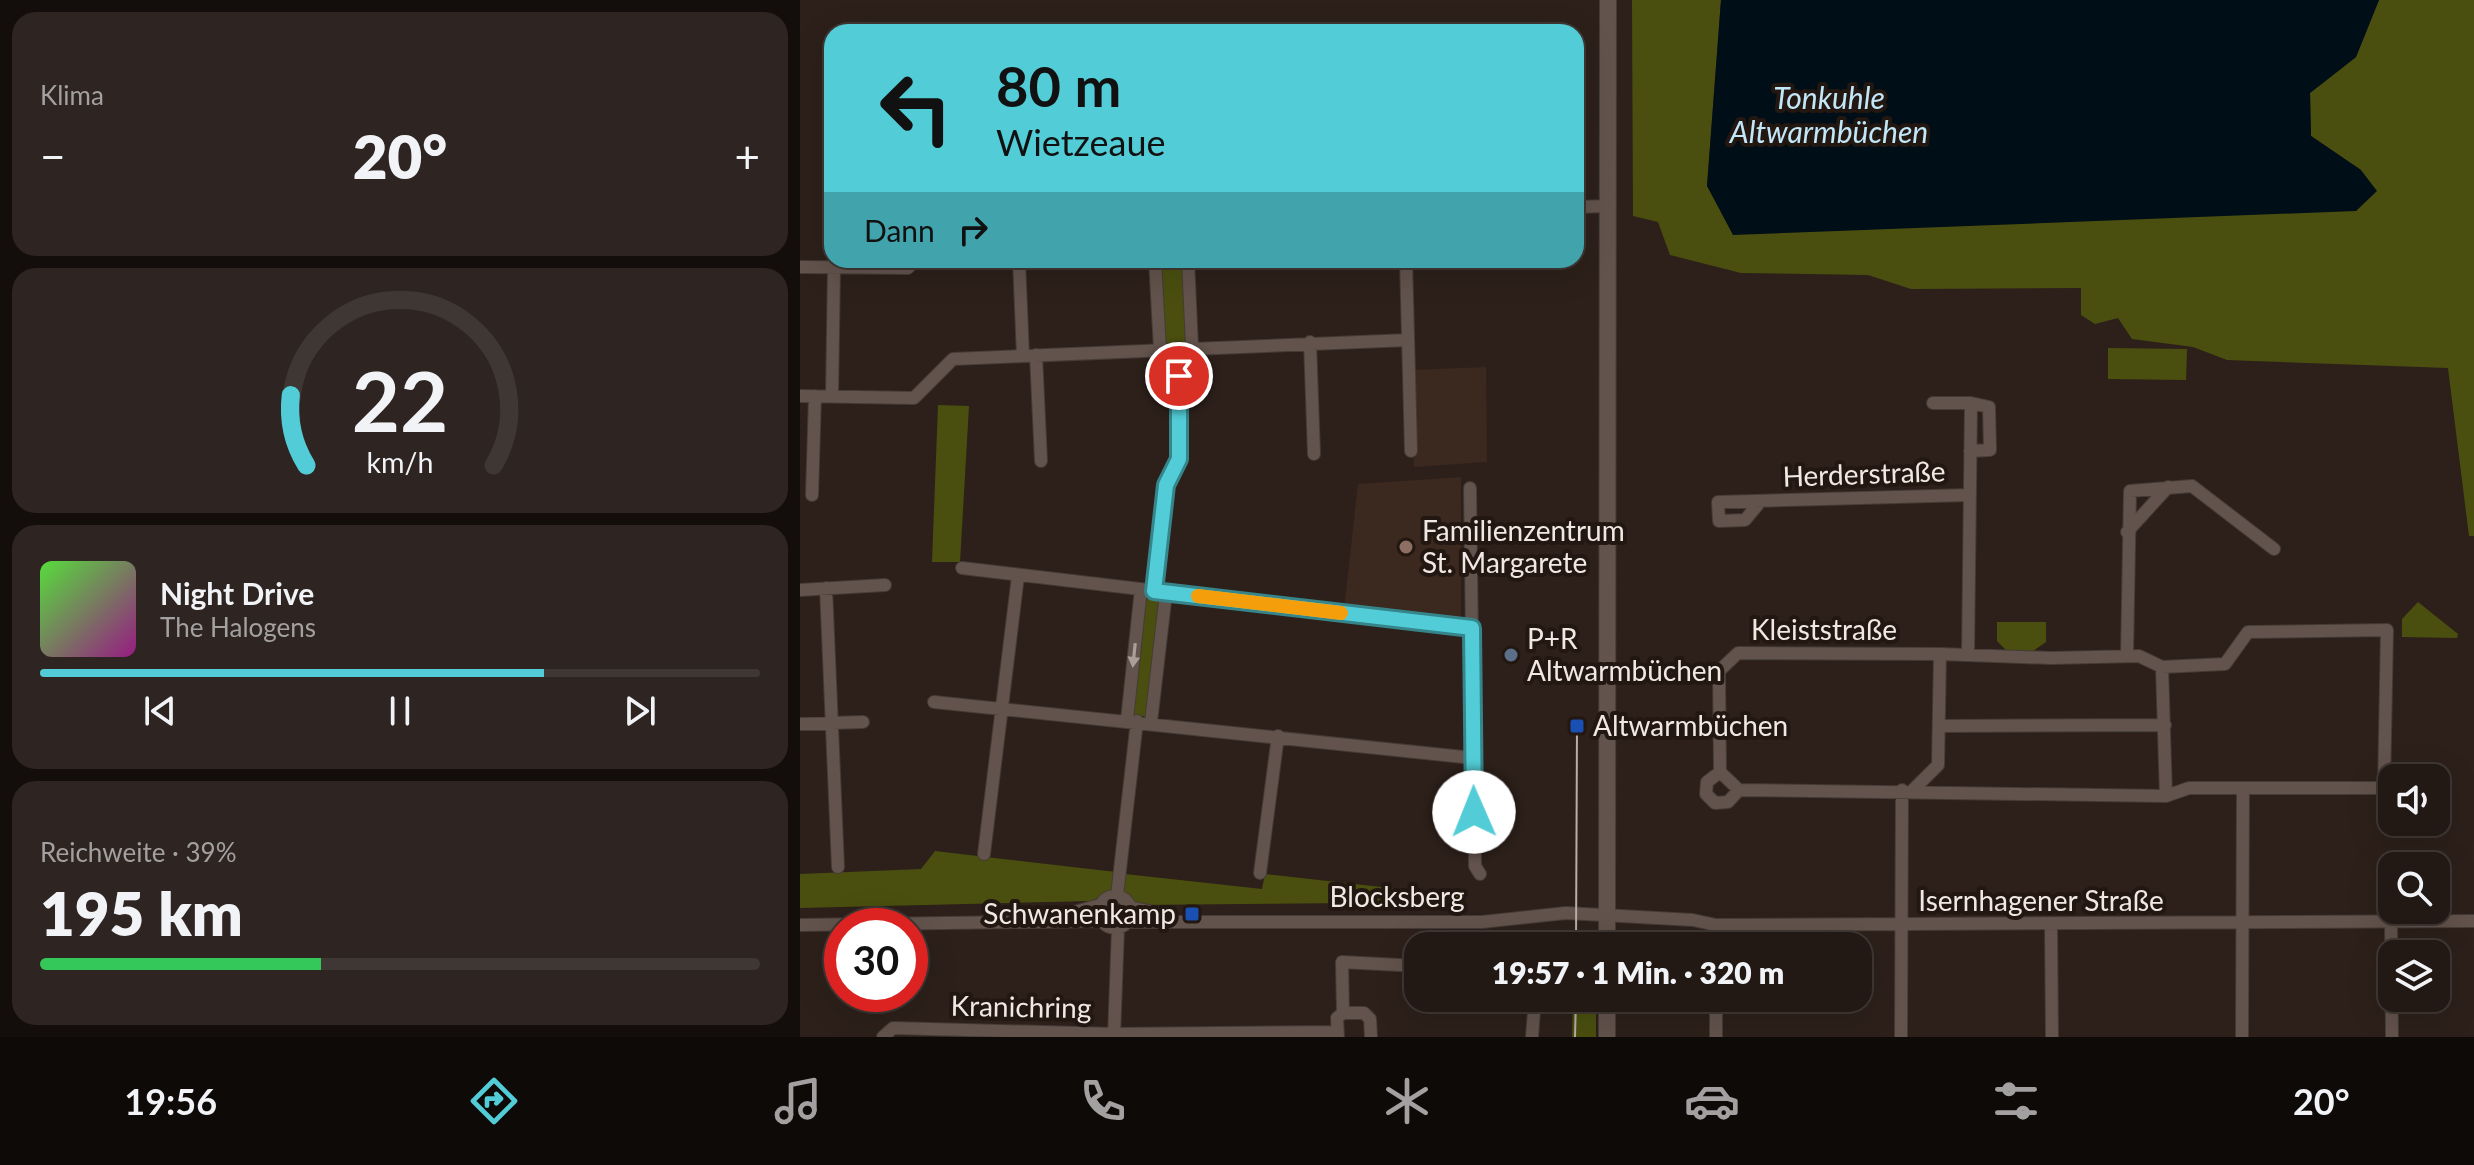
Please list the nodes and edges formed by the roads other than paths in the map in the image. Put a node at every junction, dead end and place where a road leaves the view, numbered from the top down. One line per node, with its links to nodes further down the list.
1 (1608, 0): 2 (main road)
2 (1609, 206): 3 (street); 65 (main road)
3 (1584, 207)
4 (800, 267): 5 (street)
5 (824, 267)
6 (834, 268): 18 (street)
7 (1020, 268): 15 (street)
8 (1155, 268): 14 (street)
9 (1188, 268): 13 (street)
10 (1406, 268): 11 (street)
11 (1408, 340): 12 (street); 21 (street)
12 (1310, 342): 13 (street); 23 (street)
13 (1185, 347): 14 (street); 37 (street)
14 (1160, 349): 15 (street)
15 (1030, 355): 18 (street); 24 (street)
16 (800, 396): 17 (street)
17 (815, 396): 18 (street); 27 (street)
18 (832, 397)
19 (1933, 403): 20 (street)
20 (1971, 403): 22 (street); 22 (street)
21 (1411, 451)
22 (1970, 451): 28 (street)
23 (1314, 454)
24 (1041, 461)
25 (2168, 487): 30 (street); 30 (street); 31 (street)
26 (1470, 488): 38 (street)
27 (812, 495)
28 (1969, 495): 29 (street, Herderstraße); 40 (street)
29 (1760, 502)
30 (2127, 532): 41 (street)
31 (2274, 549)
32 (962, 568): 33 (street)
33 (1018, 576): 37 (street); 44 (street)
34 (885, 585): 35 (street)
35 (826, 588): 36 (street); 47 (street)
36 (800, 590)
37 (1153, 591): 38 (street); 45 (street, one-way to 45); 45 (street)
38 (1472, 628): 52 (street)
39 (1940, 654): 40 (street, Kleiststraße); 50 (street); 53 (street, Kleiststraße)
40 (1968, 654): 41 (street, Kleiststraße)
41 (2127, 656): 42 (street, Kleiststraße)
42 (2162, 667): 49 (street); 54 (street, Kleiststraße)
43 (934, 702): 44 (street)
44 (1003, 709): 45 (street); 58 (street)
45 (1138, 721): 51 (street); 62 (street)
46 (863, 722): 47 (street)
47 (832, 723): 48 (street); 59 (street)
48 (800, 724)
49 (2165, 725): 50 (street); 57 (street)
50 (1939, 726): 56 (street)
51 (1278, 736): 52 (street); 60 (street)
52 (1473, 758): 61 (street)
53 (1720, 772): 55 (street); 55 (street, Kleiststraße)
54 (2243, 788): 57 (street, Kleiststraße); 78 (street)
55 (1739, 790): 56 (street, Kleiststraße)
56 (1908, 790): 57 (street, Kleiststraße); 77 (street)
57 (2166, 796)
58 (984, 854)
59 (838, 867)
60 (1260, 873)
61 (1480, 874)
62 (1117, 896): 63 (street, Blocksberg); 64 (street, Blocksberg)
63 (1100, 905): 66 (street, Blocksberg); 68 (street)
64 (1130, 907): 67 (street, Blocksberg); 75 (street)
65 (1608, 916): 67 (street, Blocksberg); 76 (street, Isernhagener Straße); 79 (main road)
66 (1046, 920): 68 (street, Blocksberg); 74 (street, Blocksberg)
67 (1186, 920): 75 (street, Blocksberg)
68 (1101, 921): 75 (street, Blocksberg)
69 (2450, 921): 70 (street, Isernhagener Straße)
70 (2474, 921)
71 (2378, 922): 78 (street, Isernhagener Straße)
72 (2051, 924): 77 (street, Isernhagener Straße); 78 (street, Isernhagener Straße); 95 (street)
73 (2391, 924): 97 (street)
74 (800, 925)
75 (1122, 925): 87 (street)
76 (1716, 925): 77 (street, Isernhagener Straße); 80 (street)
77 (1901, 925): 94 (street)
78 (2242, 925): 96 (street)
79 (1607, 932)
80 (1716, 932)
81 (1404, 965): 85 (street)
82 (1534, 1012): 91 (street)
83 (1607, 1012): 92 (main road)
84 (1716, 1012): 93 (street)
85 (1343, 1013): 86 (street); 90 (street)
86 (1338, 1034): 88 (street, Kranichring)
87 (1114, 1035): 88 (street, Kranichring); 89 (street, Kranichring)
88 (1201, 1035)
89 (883, 1037)
90 (1371, 1037)
91 (1532, 1037)
92 (1607, 1037)
93 (1716, 1037)
94 (1901, 1037)
95 (2052, 1037)
96 (2242, 1037)
97 (2392, 1037)

